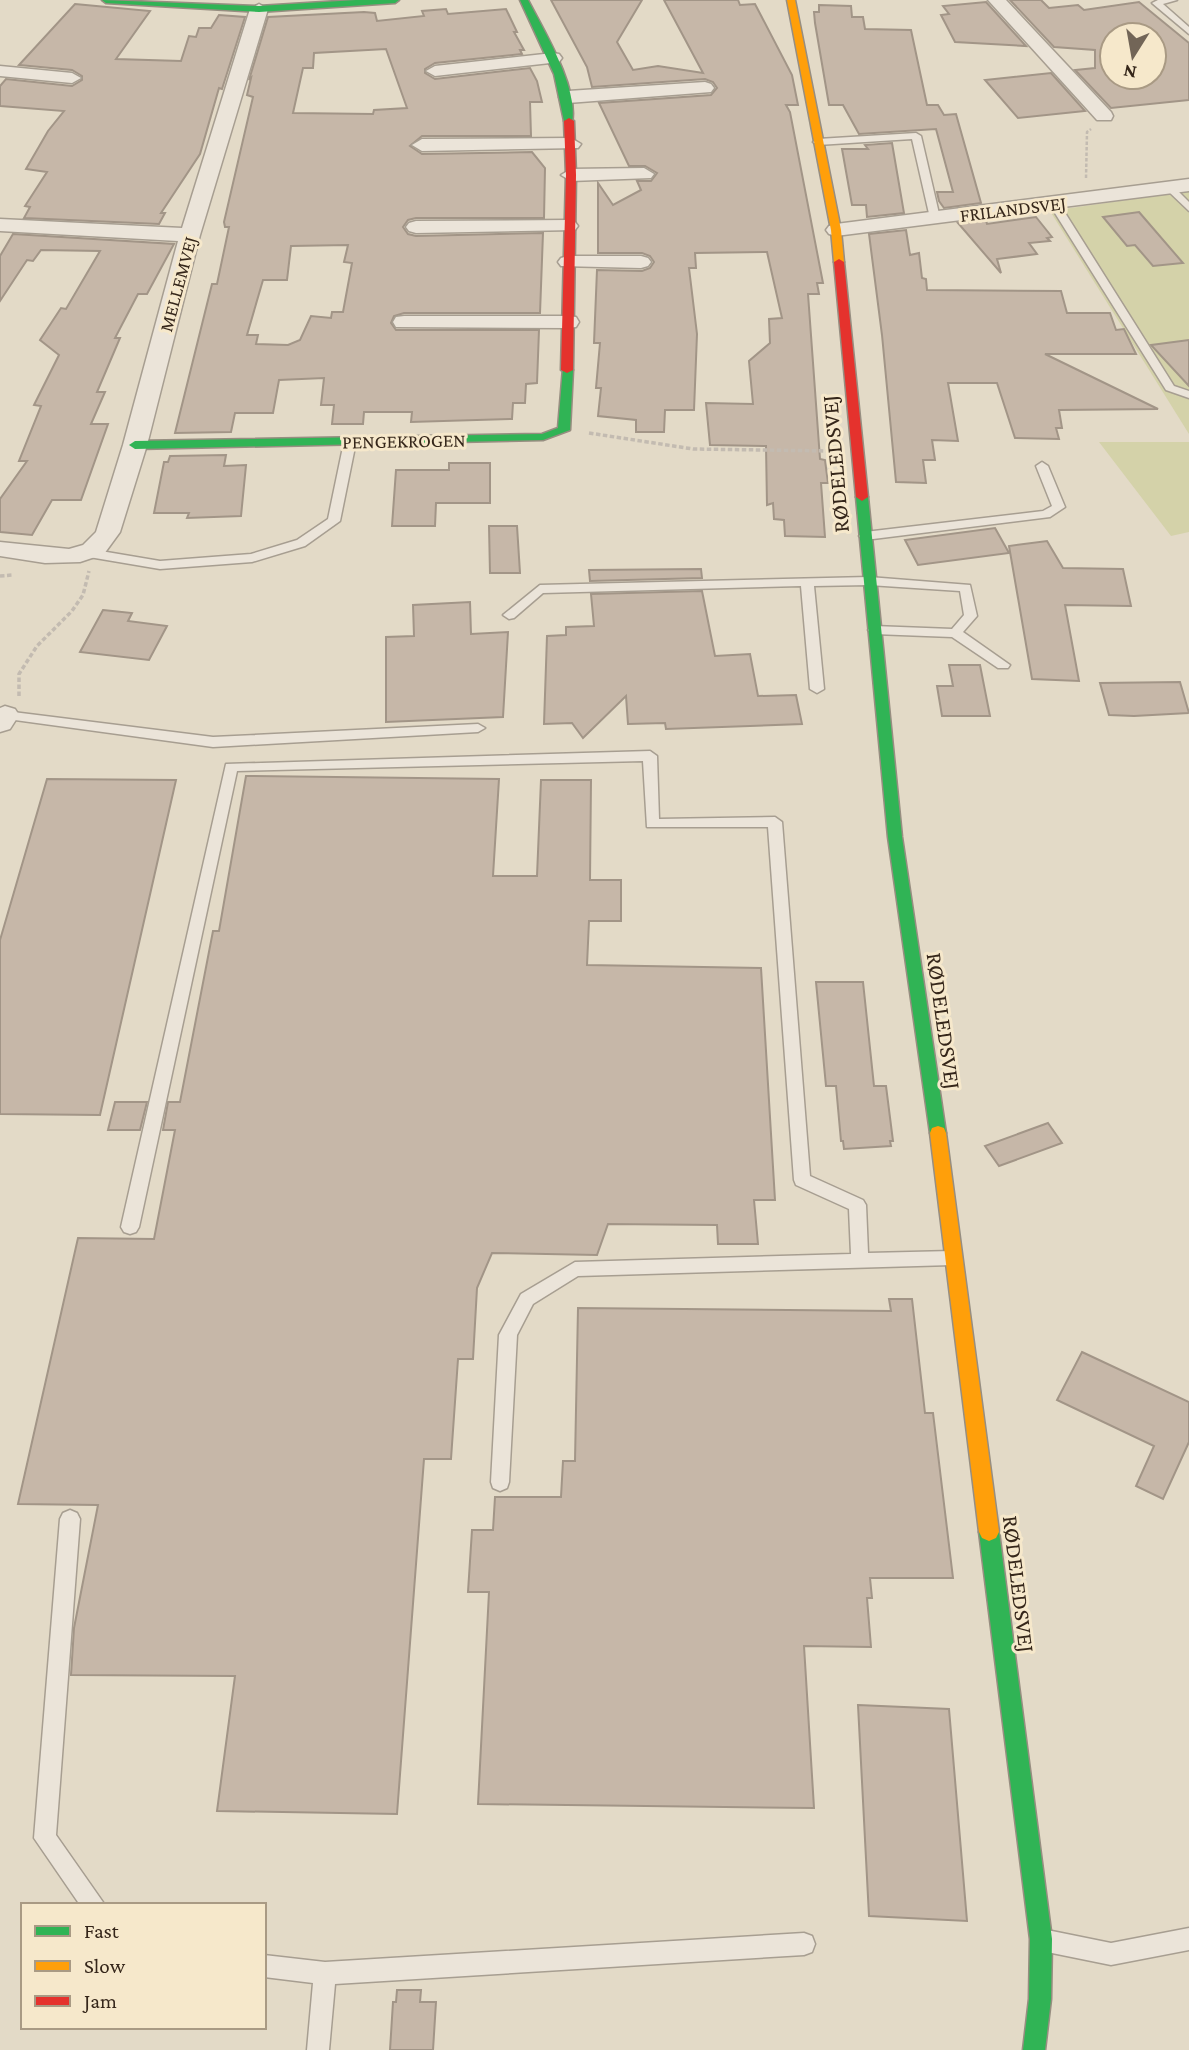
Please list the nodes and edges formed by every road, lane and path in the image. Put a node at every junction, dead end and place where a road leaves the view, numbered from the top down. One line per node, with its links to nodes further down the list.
1 (106, 0): 7 (street)
2 (395, 0): 7 (street)
3 (524, 0): 9 (street)
4 (791, 0): 16 (street, RØDELEDSVEJ)
5 (997, 0): 15 (street)
6 (1173, 0): 8 (lane)
7 (259, 9): 30 (street, MELLEMVEJ)
8 (1189, 31)
9 (553, 58): 11 (street); 14 (street)
10 (0, 71): 12 (street)
11 (435, 71)
12 (72, 78)
13 (705, 88): 14 (street)
14 (568, 97): 17 (street)
15 (1104, 116): 22 (path)
16 (817, 142): 25 (lane); 29 (street, RØDELEDSVEJ)
17 (571, 144): 18 (street); 19 (street)
18 (422, 145)
19 (571, 174): 20 (street); 27 (street)
20 (644, 174)
21 (1182, 191): 22 (street, FRILANDSVEJ); 23 (lane)
22 (1085, 200): 25 (street, FRILANDSVEJ)
23 (1189, 208)
24 (1059, 210): 35 (lane)
25 (935, 218): 29 (street, FRILANDSVEJ)
26 (0, 225): 30 (street)
27 (568, 226): 28 (street); 31 (street)
28 (416, 227)
29 (836, 230): 39 (street, RØDELEDSVEJ)
30 (190, 235): 38 (street, MELLEMVEJ)
31 (568, 262): 32 (street); 33 (street)
32 (641, 262)
33 (568, 321): 34 (street); 36 (street)
34 (404, 322)
35 (1189, 395)
36 (564, 430): 37 (street, PENGEKROGEN); 39 (path)
37 (350, 442): 38 (street, PENGEKROGEN); 43 (lane)
38 (135, 446): 43 (street, MELLEMVEJ)
39 (856, 451): 41 (street, RØDELEDSVEJ)
40 (1042, 466): 41 (lane)
41 (864, 536): 44 (street, RØDELEDSVEJ)
42 (0, 549): 43 (street)
43 (89, 553): 51 (path)
44 (869, 581): 45 (lane); 47 (street, RØDELEDSVEJ); 48 (lane)
45 (807, 583): 46 (lane); 50 (lane)
46 (509, 615)
47 (874, 629): 48 (lane); 54 (street, RØDELEDSVEJ)
48 (955, 633): 49 (lane)
49 (1003, 665)
50 (817, 689)
51 (7, 718): 52 (lane)
52 (478, 728)
53 (130, 1227): 55 (lane)
54 (955, 1258): 55 (lane); 60 (street, RØDELEDSVEJ)
55 (860, 1261): 56 (lane)
56 (500, 1482)
57 (70, 1519): 58 (lane)
58 (93, 1903)
59 (1189, 1939): 60 (lane)
60 (1041, 1940): 65 (street, RØDELEDSVEJ)
61 (804, 1944): 63 (lane)
62 (266, 1966): 63 (lane)
63 (325, 1973): 64 (lane)
64 (318, 2050)
65 (1034, 2050)

